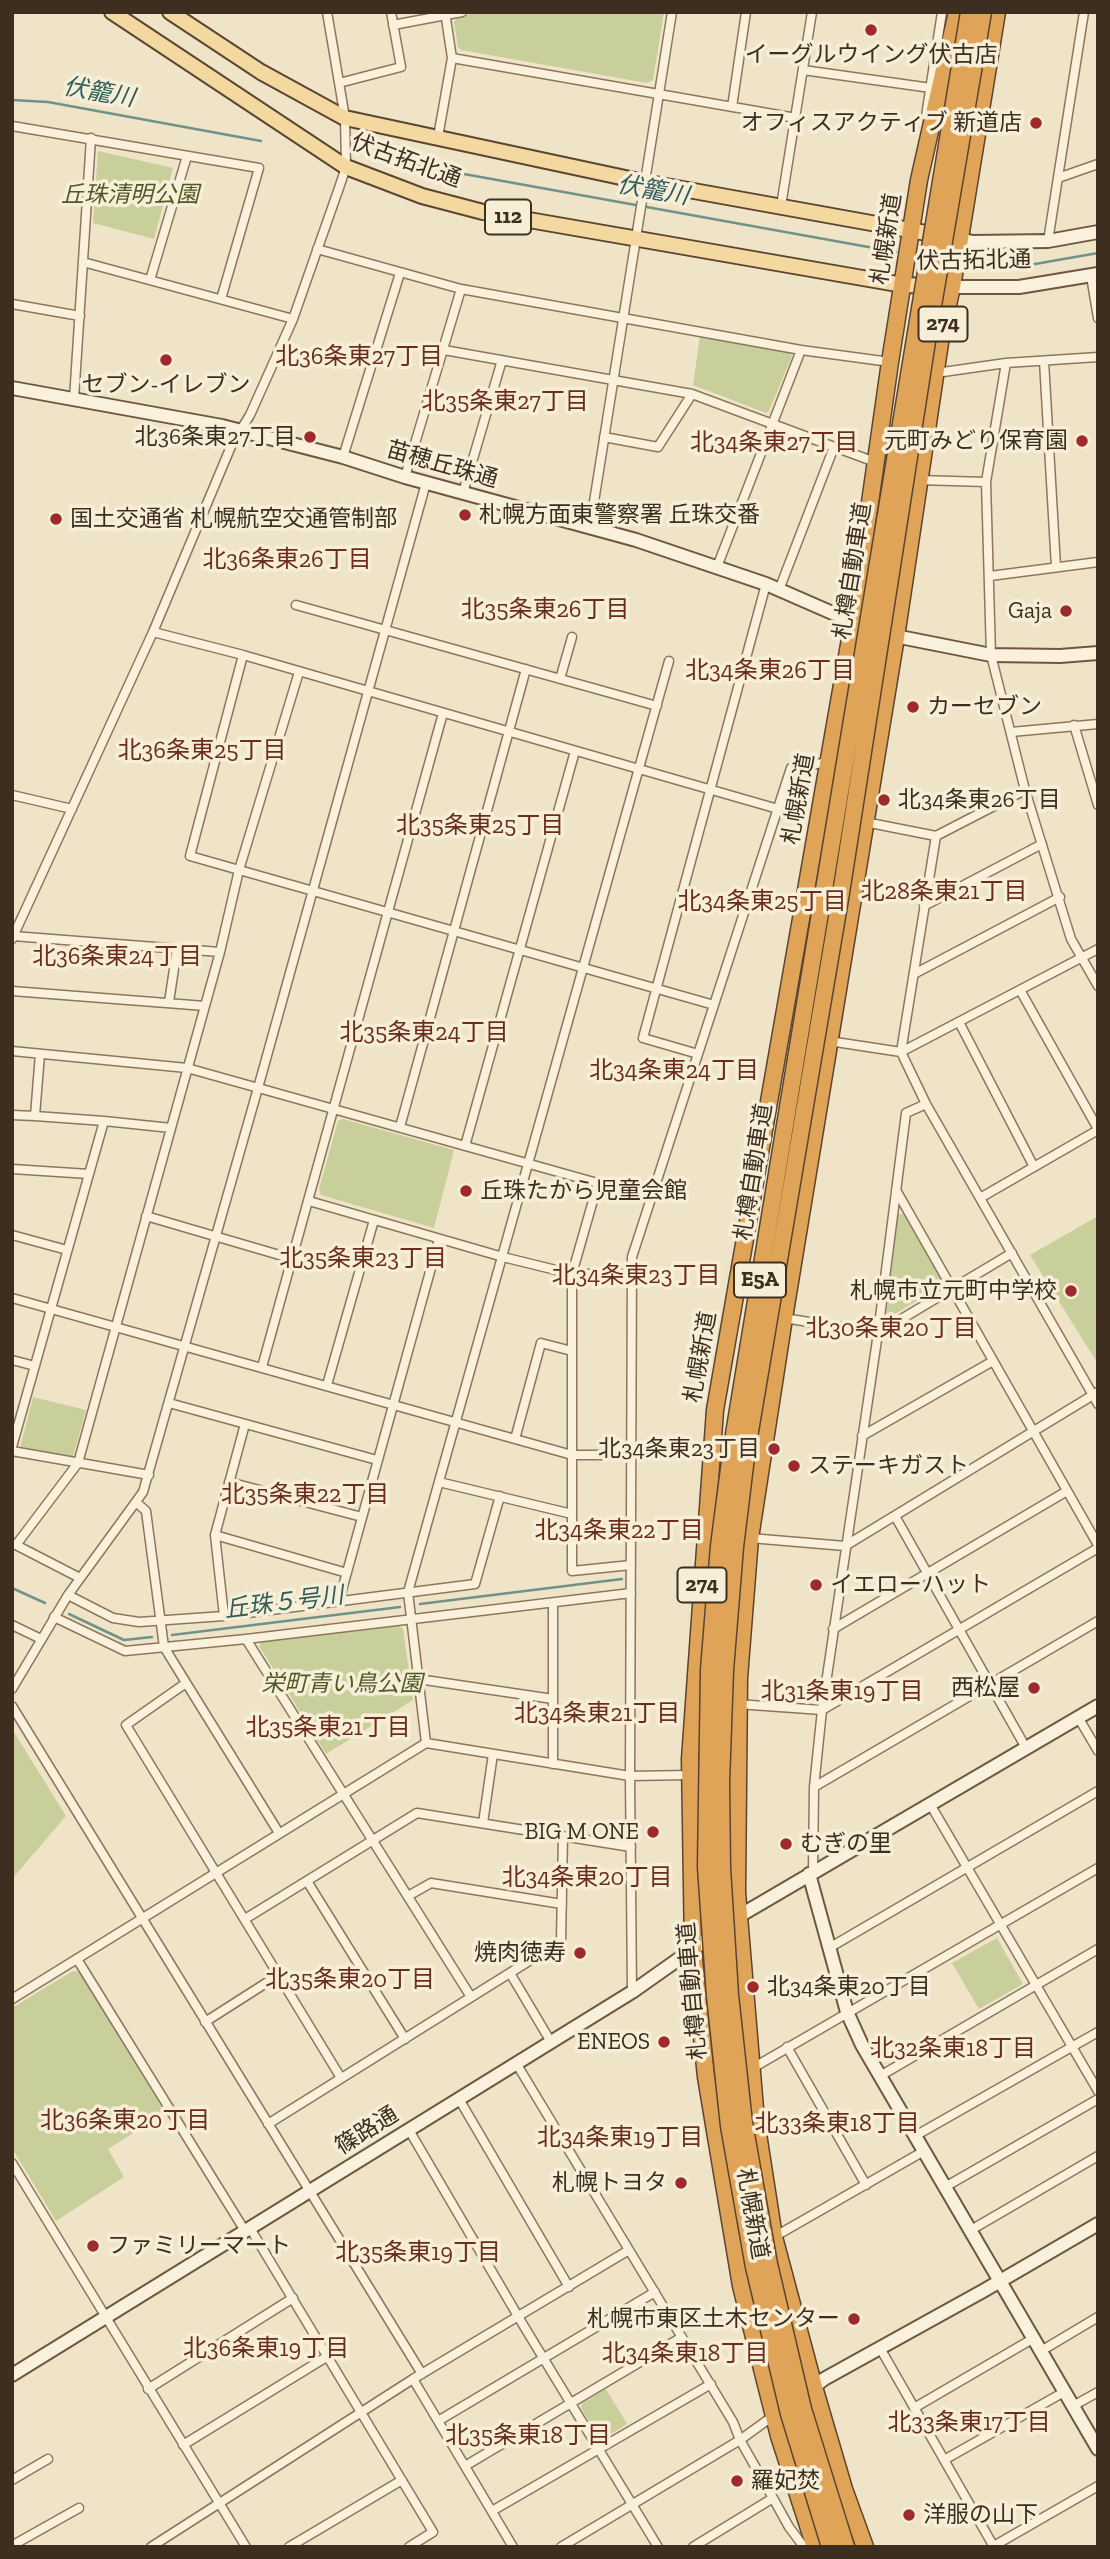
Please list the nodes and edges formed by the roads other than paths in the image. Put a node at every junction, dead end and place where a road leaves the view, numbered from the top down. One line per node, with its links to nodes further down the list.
1 (112, 12): 31 (main road, 伏古拓北通 / 112)
2 (170, 12): 24 (main road, 伏古拓北通)
3 (327, 12): 20 (street)
4 (391, 12): 17 (street)
5 (462, 12): 16 (street)
6 (672, 12): 22 (street)
7 (746, 12): 23 (street)
8 (813, 12): 19 (street)
9 (942, 12): 21 (street)
10 (948, 12): 33 (highway)
11 (957, 12): 33 (highway, 札幌新道 / 274)
12 (969, 12): 365 (highway, 札樽自動車道 / E5A, bridge)
13 (983, 12): 366 (highway, 札樽自動車道 / E5A, bridge)
14 (997, 12): 39 (highway, 札幌新道 / 274)
15 (1084, 12): 32 (street)
16 (445, 15): 17 (street); 18 (street)
17 (393, 25): 20 (street)
18 (452, 58): 22 (street); 27 (street)
19 (803, 70): 21 (street); 25 (street)
20 (339, 83): 24 (street)
21 (930, 88): 36 (street)
22 (659, 94): 23 (street); 34 (street)
23 (732, 107): 25 (street)
24 (345, 118): 27 (main road, 伏古拓北通); 31 (street)
25 (796, 118): 35 (street)
26 (12, 125): 28 (street)
27 (438, 137): 34 (main road, 伏古拓北通)
28 (91, 138): 29 (street); 42 (street)
29 (187, 156): 45 (street); 49 (street)
30 (1098, 164): 32 (street)
31 (346, 167): 38 (main road, 伏古拓北通 / 112); 41 (street)
32 (1058, 178): 40 (street)
33 (919, 180): 36 (highway, 札幌新道 / 274)
34 (643, 188): 35 (main road, 伏古拓北通); 38 (street)
35 (781, 206): 36 (main road, 伏古拓北通)
36 (912, 230): 39 (main road, 伏古拓北通); 46 (highway, 札幌新道 / 274)
37 (1098, 232): 40 (street, 伏古拓北通)
38 (635, 239): 46 (main road, 伏古拓北通 / 112); 52 (street)
39 (959, 239): 40 (street, 伏古拓北通); 47 (highway, 札幌新道 / 274)
40 (1048, 241)
41 (317, 248): 43 (street); 54 (street)
42 (83, 262): 45 (street); 51 (street)
43 (400, 273): 48 (street); 71 (street)
44 (1094, 275): 47 (street, 伏古拓北通); 53 (street)
45 (150, 280): 49 (street)
46 (903, 285): 47 (main road, 伏古拓北通 / 112); 60 (highway, 札幌新道 / 274)
47 (951, 287): 62 (highway, 札幌新道 / 274)
48 (461, 289): 52 (street); 55 (street)
49 (220, 299): 54 (street)
50 (12, 303): 51 (street)
51 (80, 316): 66 (street)
52 (622, 318): 56 (street); 63 (street)
53 (1098, 318)
54 (293, 319): 68 (street)
55 (444, 350): 58 (street); 73 (street)
56 (801, 350): 60 (street); 67 (street)
57 (1098, 357): 59 (street)
58 (502, 360): 63 (street); 77 (street)
59 (1044, 361): 61 (street); 81 (street)
60 (890, 362): 72 (highway, 札幌新道 / 274)
61 (1006, 363): 62 (street); 75 (street)
62 (936, 373): 74 (highway, 札幌新道 / 274)
63 (612, 381): 65 (street); 69 (street)
64 (12, 388): 66 (street, 苗穂丘珠通)
65 (692, 394): 67 (street); 69 (street)
66 (74, 399): 68 (street, 苗穂丘珠通)
67 (772, 424): 70 (street); 80 (street)
68 (240, 430): 71 (street, 苗穂丘珠通); 88 (street)
69 (604, 437): 78 (street)
70 (834, 447): 72 (street); 84 (street)
71 (343, 457): 73 (street, 苗穂丘珠通)
72 (875, 462): 86 (highway, 札幌新道 / 274)
73 (405, 477): 76 (street, 苗穂丘珠通)
74 (918, 480): 75 (street); 89 (highway, 札幌新道 / 274)
75 (986, 482): 82 (street)
76 (426, 483): 77 (street, 苗穂丘珠通); 87 (street)
77 (463, 493): 78 (street, 苗穂丘珠通)
78 (590, 527): 80 (street, 苗穂丘珠通)
79 (1098, 562): 81 (street)
80 (717, 567): 83 (street, 苗穂丘珠通)
81 (1056, 567): 82 (street)
82 (990, 576): 93 (street)
83 (766, 584): 84 (street, 苗穂丘珠通); 108 (street)
84 (779, 590): 86 (street, 苗穂丘珠通)
85 (296, 605): 87 (street)
86 (853, 622): 89 (street, 苗穂丘珠通); 106 (highway, 札幌新道 / 274)
87 (386, 630): 95 (street); 98 (street)
88 (153, 632): 92 (street); 112 (street)
89 (896, 637): 93 (street, 苗穂丘珠通); 114 (highway, 札幌新道 / 274)
90 (572, 638): 97 (street)
91 (1098, 653): 93 (street, 苗穂丘珠通)
92 (243, 655): 96 (street); 117 (street)
93 (991, 655): 104 (street)
94 (669, 661): 99 (street)
95 (526, 669): 97 (street); 103 (street)
96 (299, 672): 98 (street); 117 (street)
97 (560, 679): 99 (street)
98 (369, 692): 100 (street); 118 (street)
99 (657, 706): 107 (street)
100 (443, 713): 103 (street); 121 (street)
101 (1098, 724): 102 (street)
102 (1074, 725): 104 (street); 111 (street)
103 (510, 732): 105 (street); 122 (street)
104 (1011, 732): 109 (street)
105 (575, 751): 107 (street); 126 (street)
106 (829, 762): 113 (street); 251 (highway, 札幌新道 / 274)
107 (640, 769): 108 (street); 129 (street)
108 (710, 790): 113 (street); 132 (street)
109 (1025, 790): 115 (street); 116 (street)
110 (12, 795): 112 (street)
111 (1098, 805)
112 (72, 809): 123 (street)
113 (778, 809): 136 (street)
114 (865, 822): 115 (street); 139 (highway, 札幌新道 / 274)
115 (936, 836): 120 (street)
116 (1042, 844): 119 (street); 120 (street)
117 (239, 870): 118 (street); 127 (street)
118 (313, 892): 121 (street); 145 (street)
119 (1060, 897): 128 (street); 130 (street)
120 (925, 906): 130 (street)
121 (388, 912): 122 (street); 147 (street)
122 (454, 931): 126 (street); 151 (street)
123 (13, 937): 124 (street)
124 (177, 949): 127 (street); 135 (street)
125 (1098, 949): 128 (street)
126 (519, 950): 129 (street); 154 (street)
127 (220, 952): 137 (street)
128 (1080, 956): 131 (street); 133 (street)
129 (584, 968): 132 (street); 155 (street)
130 (914, 974): 141 (street)
131 (1098, 986)
132 (656, 988): 136 (street); 143 (street)
133 (1020, 990): 138 (street); 153 (street)
134 (12, 991): 135 (street)
135 (169, 1002): 137 (street)
136 (714, 1005): 143 (street)
137 (205, 1006): 144 (street)
138 (959, 1022): 141 (street); 156 (street)
139 (829, 1041): 141 (street); 178 (highway, 札幌新道 / 274)
140 (12, 1051): 142 (street)
141 (901, 1052): 146 (street)
142 (40, 1054): 144 (street); 149 (street)
143 (698, 1054): 162 (street)
144 (187, 1068): 145 (street); 152 (street)
145 (258, 1088): 147 (street); 167 (street)
146 (926, 1104): 160 (street); 161 (street)
147 (335, 1109): 151 (street); 163 (street)
148 (12, 1115): 149 (street)
149 (35, 1116): 150 (street)
150 (104, 1121): 152 (street); 158 (street)
151 (400, 1127): 154 (street)
152 (170, 1128): 164 (street)
153 (1098, 1130): 156 (street)
154 (465, 1146): 155 (street)
155 (529, 1163): 159 (street); 171 (street)
156 (1034, 1167): 161 (street)
157 (12, 1169): 158 (street)
158 (89, 1174): 169 (street)
159 (598, 1183): 162 (street); 173 (street)
160 (896, 1191): 175 (street); 180 (street)
161 (980, 1198): 170 (street)
162 (651, 1199): 174 (street)
163 (309, 1201): 165 (street); 172 (street)
164 (146, 1216): 167 (street); 179 (street)
165 (374, 1220): 168 (street); 187 (street)
166 (12, 1235): 169 (street)
167 (216, 1236): 172 (street); 181 (street)
168 (439, 1239): 171 (street); 190 (street)
169 (67, 1250): 177 (street)
170 (1012, 1253): 175 (street); 188 (street)
171 (503, 1257): 173 (street); 192 (street)
172 (293, 1259): 186 (street)
173 (572, 1274): 174 (street); 182 (street)
174 (632, 1274): 199 (street)
175 (952, 1289): 180 (street); 184 (street)
176 (12, 1298): 177 (street)
177 (51, 1309): 179 (street); 185 (street)
178 (784, 1318): 180 (street); 212 (highway, 札幌新道 / 274)
179 (116, 1327): 181 (street); 201 (street)
180 (878, 1333): 195 (street)
181 (186, 1346): 186 (street); 189 (street)
182 (572, 1351): 196 (street); 198 (street)
183 (12, 1360): 185 (street)
184 (993, 1361): 194 (street); 195 (street)
185 (35, 1366): 197 (street)
186 (262, 1367): 187 (street)
187 (327, 1385): 190 (street)
188 (1095, 1393): 191 (street); 194 (street)
189 (169, 1404): 193 (street); 202 (street)
190 (392, 1404): 192 (street); 200 (street)
191 (1098, 1404)
192 (456, 1422): 196 (street); 204 (street)
193 (245, 1424): 200 (street); 203 (street)
194 (1033, 1430): 205 (street); 209 (street)
195 (862, 1436): 214 (street)
196 (515, 1438): 198 (street)
197 (12, 1449): 201 (street)
198 (572, 1455): 199 (street); 208 (street)
199 (632, 1455): 216 (street)
200 (377, 1460): 210 (street)
201 (78, 1463): 202 (street); 213 (street)
202 (149, 1475): 207 (street)
203 (229, 1482): 210 (street); 211 (street)
204 (439, 1482): 206 (street); 220 (street)
205 (1067, 1491): 215 (street); 218 (street)
206 (500, 1496): 208 (street); 220 (street)
207 (136, 1503): 219 (street); 227 (street)
208 (572, 1514): 216 (street)
209 (895, 1516): 214 (street); 218 (street)
210 (362, 1517): 217 (street)
211 (215, 1535): 217 (street); 225 (street)
212 (750, 1538): 214 (street); 241 (highway, 札幌新道 / 274)
213 (14, 1544): 219 (street)
214 (845, 1546): 231 (street)
215 (1098, 1546): 232 (street)
216 (631, 1565): 221 (street)
217 (347, 1573): 223 (street)
218 (928, 1573): 231 (street); 232 (street)
219 (80, 1578): 222 (street)
220 (408, 1592): 223 (street); 228 (street)
221 (631, 1593): 224 (street); 252 (street)
222 (68, 1595): 226 (street); 227 (street)
223 (339, 1601): 225 (street)
224 (553, 1603): 228 (street); 240 (street)
225 (224, 1616): 227 (street)
226 (54, 1617): 233 (street); 235 (street)
227 (161, 1620): 235 (street)
228 (411, 1620): 234 (street); 236 (street)
229 (1098, 1622): 238 (street)
230 (12, 1625): 233 (street)
231 (833, 1629): 244 (street)
232 (960, 1629): 238 (street); 244 (street)
233 (41, 1639): 239 (street)
234 (246, 1639): 235 (street); 255 (street)
235 (164, 1647): 237 (street)
236 (418, 1679): 240 (street); 246 (street)
237 (186, 1683): 258 (street); 264 (street)
238 (991, 1684): 247 (street); 253 (street)
239 (12, 1689)
240 (553, 1699): 250 (street)
241 (737, 1704): 244 (street); 269 (highway, 札幌新道 / 274)
242 (12, 1706): 270 (street)
243 (1098, 1706): 245 (street, 篠路通)
244 (822, 1710): 253 (street)
245 (1079, 1717): 247 (street, 篠路通); 248 (street)
246 (425, 1743): 249 (street); 255 (street)
247 (1026, 1748): 256 (street, 篠路通)
248 (1098, 1751)
249 (493, 1754): 250 (street); 257 (street)
250 (553, 1763): 252 (street)
251 (690, 1775): 252 (street); 275 (highway, 札幌新道 / 274)
252 (630, 1776): 261 (street)
253 (814, 1787): 265 (street)
254 (1098, 1791): 262 (street)
255 (344, 1793): 258 (street); 260 (street)
256 (930, 1804): 262 (street); 265 (street, 篠路通)
257 (483, 1823): 259 (street); 260 (street)
258 (279, 1833): 264 (street)
259 (563, 1836): 261 (street); 268 (street)
260 (373, 1839): 266 (street); 267 (street)
261 (631, 1847): 280 (street)
262 (967, 1867): 272 (street); 273 (street)
263 (1098, 1868): 272 (street)
264 (216, 1872): 270 (street); 271 (street)
265 (811, 1872): 269 (street, 篠路通); 273 (street)
266 (307, 1881): 271 (street); 286 (street)
267 (408, 1896): 268 (street); 281 (street)
268 (562, 1903): 277 (street)
269 (739, 1915): 275 (street, 篠路通); 291 (highway, 札幌新道 / 274)
270 (142, 1917): 276 (street); 284 (street)
271 (244, 1919): 278 (street)
272 (1001, 1925): 279 (street); 283 (street)
273 (829, 1948): 283 (street)
274 (1098, 1949): 279 (street)
275 (692, 1950): 280 (street, 篠路通); 336 (highway, 札幌新道 / 274)
276 (77, 1959): 282 (street); 307 (street)
277 (510, 1973): 281 (street); 287 (street)
278 (277, 1976): 284 (street); 293 (street)
279 (1036, 1985): 289 (street); 292 (street)
280 (632, 1992): 287 (street, 篠路通)
281 (471, 1997): 286 (street)
282 (12, 1999)
283 (847, 2012): 288 (street); 292 (street)
284 (205, 2022): 297 (street)
285 (1098, 2032): 289 (street)
286 (405, 2039): 293 (street)
287 (551, 2042): 290 (street, 篠路通)
288 (787, 2047): 291 (street); 303 (street)
289 (1072, 2047): 294 (street); 299 (street)
290 (516, 2063): 295 (street, 篠路通); 310 (street)
291 (751, 2069): 309 (highway, 札幌新道 / 274)
292 (880, 2076): 299 (street)
293 (341, 2078): 297 (street)
294 (1098, 2091)
295 (460, 2099): 298 (street, 篠路通); 312 (street)
296 (1098, 2099): 304 (street)
297 (268, 2124): 305 (street)
298 (409, 2130): 305 (street, 篠路通); 315 (street)
299 (915, 2136): 300 (street)
300 (924, 2151): 303 (street); 304 (street)
301 (1098, 2156): 308 (street)
302 (12, 2163): 316 (street)
303 (866, 2185): 309 (street)
304 (945, 2187): 308 (street)
305 (310, 2191): 307 (street, 篠路通); 324 (street)
306 (1098, 2224): 311 (street)
307 (248, 2230): 314 (street); 316 (street, 篠路通)
308 (971, 2230): 311 (street)
309 (774, 2237): 328 (highway, 札幌新道 / 274)
310 (629, 2250): 312 (street); 313 (street)
311 (1000, 2281): 319 (street); 320 (street)
312 (569, 2287): 315 (street)
313 (655, 2292): 318 (street); 323 (street)
314 (293, 2298): 322 (street); 329 (street)
315 (519, 2315): 323 (street); 324 (street)
316 (106, 2316): 325 (street, 篠路通); 329 (street)
317 (1098, 2317): 321 (street)
318 (682, 2337): 327 (street); 332 (street)
319 (1034, 2338): 321 (street); 334 (street)
320 (880, 2348): 328 (street); 334 (street)
321 (1041, 2351): 330 (street)
322 (328, 2356): 335 (street); 339 (street)
323 (542, 2358): 332 (street); 337 (street)
324 (422, 2374): 326 (street)
325 (12, 2375)
326 (412, 2379): 335 (street); 337 (street)
327 (711, 2384): 338 (street); 340 (street)
328 (814, 2387): 336 (street); 367 (highway, 札幌新道 / 274)
329 (148, 2389): 339 (street)
330 (1064, 2392): 333 (street); 343 (street)
331 (1098, 2392): 333 (street)
332 (570, 2403): 340 (street); 344 (street)
333 (1073, 2406): 341 (street)
334 (914, 2408): 343 (street)
335 (363, 2412): 346 (street); 349 (street)
336 (774, 2415): 338 (street); 364 (highway, 札幌新道 / 274)
337 (438, 2421): 344 (street)
338 (740, 2440): 348 (street); 350 (street)
339 (183, 2445): 349 (street)
340 (598, 2448): 350 (street); 352 (street)
341 (1098, 2449)
342 (48, 2459): 345 (street)
343 (944, 2460): 354 (street)
344 (465, 2466): 352 (street)
345 (12, 2480)
346 (402, 2480): 357 (street); 358 (street)
347 (1098, 2486): 354 (street)
348 (773, 2498): 362 (street); 363 (street)
349 (220, 2504): 355 (street); 356 (street)
350 (632, 2505): 360 (street); 361 (street)
351 (79, 2508): 353 (street)
352 (492, 2511): 359 (street)
353 (14, 2544)
354 (994, 2546)
355 (151, 2547)
356 (246, 2547)
357 (289, 2547)
358 (409, 2547)
359 (513, 2547)
360 (561, 2547)
361 (658, 2547)
362 (693, 2547)
363 (804, 2547)
364 (815, 2547)
365 (830, 2547)
366 (846, 2547)
367 (865, 2547)

